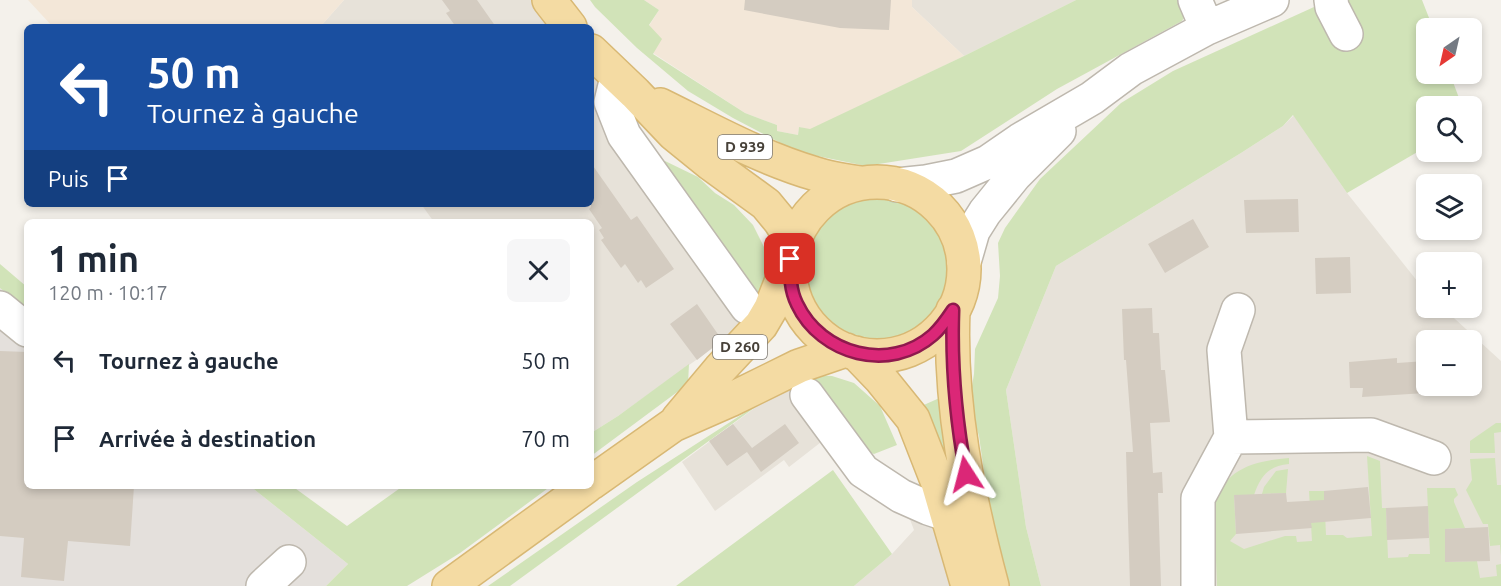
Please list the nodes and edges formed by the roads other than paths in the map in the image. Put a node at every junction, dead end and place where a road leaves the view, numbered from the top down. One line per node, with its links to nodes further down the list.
1 (549, 0): 5 (main road)
2 (1272, 0): 4 (street)
3 (1331, 0): 6 (street)
4 (1201, 14): 9 (street)
5 (568, 24)
6 (1346, 34)
7 (594, 54): 8 (main road, D 939)
8 (626, 85): 10 (main road, D 939); 12 (main road, D 939); 14 (street)
9 (1092, 98): 11 (street); 13 (street)
10 (861, 183): 11 (main road); 12 (main road)
11 (897, 184): 13 (main road)
12 (792, 251): 19 (main road); 21 (main road, D 260)
13 (964, 262): 16 (main road)
14 (747, 307)
15 (0, 308): 18 (street)
16 (953, 310): 19 (main road); 31 (main road)
17 (1238, 310): 22 (street)
18 (24, 328)
19 (851, 352): 21 (main road, D 260); 26 (main road)
20 (807, 395): 26 (street)
21 (673, 425): 24 (main road, D 260)
22 (1231, 437): 23 (street); 32 (street)
23 (1434, 459)
24 (594, 481)
25 (583, 489): 29 (main road)
26 (946, 514): 30 (main road)
27 (289, 562): 28 (street)
28 (262, 586)
29 (449, 586)
30 (968, 586)
31 (992, 586)
32 (1198, 586)

